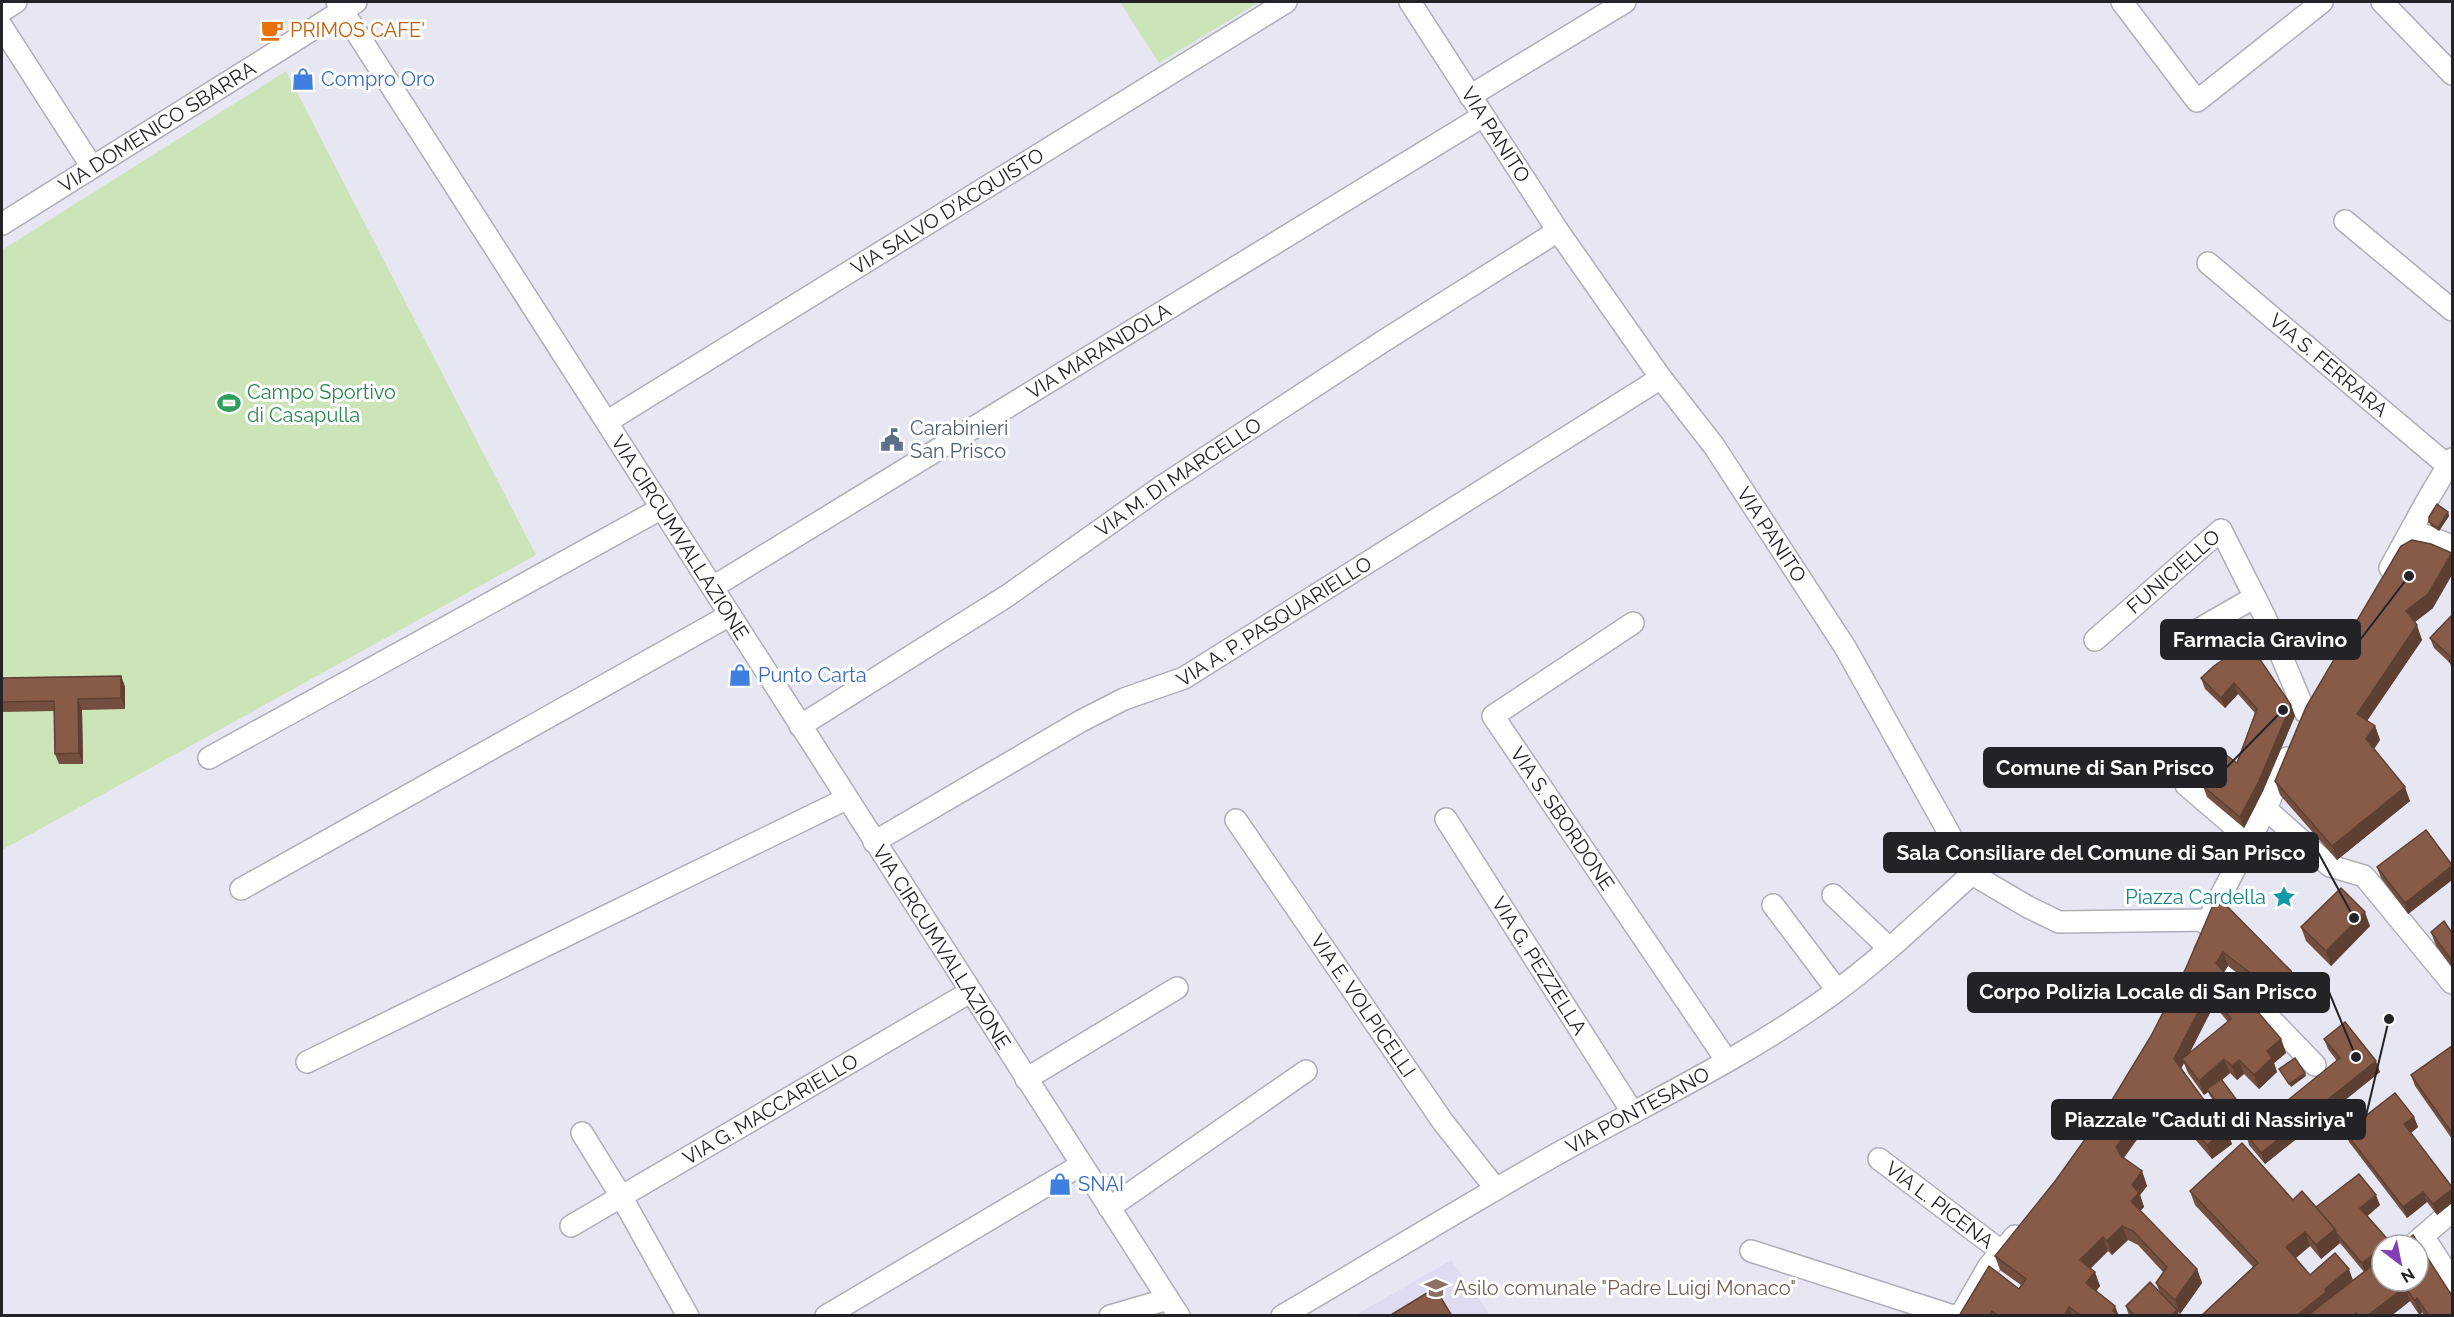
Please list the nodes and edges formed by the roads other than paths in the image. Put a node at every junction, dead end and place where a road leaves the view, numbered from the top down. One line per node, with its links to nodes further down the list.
1 (16, 2): 9 (street)
2 (1286, 2): 21 (street, VIA SALVO D'ACQUISTO)
3 (1625, 2): 12 (street)
4 (2122, 2): 5 (street)
5 (2322, 2)
6 (2382, 2): 11 (street)
7 (1415, 3): 12 (street, VIA PANITO)
8 (346, 4): 14 (street, VIA DOMENICO SBARRA); 21 (street, VIA CIRCUMVALLAZIONE)
9 (2, 11)
10 (2, 27): 14 (street)
11 (2452, 74)
12 (1470, 96): 13 (street, VIA PANITO)
13 (1483, 116): 17 (street, VIA PANITO); 27 (street, VIA MARANDOLA)
14 (92, 167): 16 (street, VIA DOMENICO SBARRA)
15 (2345, 221): 19 (street)
16 (2, 224)
17 (1558, 231): 20 (street, VIA PANITO); 35 (street, VIA M. DI MARCELLO)
18 (2208, 263): 22 (street, VIA S. FERRARA)
19 (2452, 310)
20 (1661, 378): 43 (street, VIA A. P. PASQUARIELLO); 44 (street, VIA PANITO)
21 (608, 421): 23 (street, VIA CIRCUMVALLAZIONE)
22 (2450, 463): 24 (street)
23 (662, 508): 27 (street, VIA CIRCUMVALLAZIONE); 36 (street)
24 (2412, 530): 25 (street); 26 (street)
25 (2452, 546)
26 (2382, 581)
27 (712, 587): 29 (street, VIA CIRCUMVALLAZIONE)
28 (2255, 597): 31 (street); 32 (street, FUNICIELLO); 34 (street, FUNICIELLO)
29 (730, 615): 35 (street, VIA CIRCUMVALLAZIONE); 45 (street)
30 (1633, 623): 56 (street, VIA S. SBORDONE)
31 (2189, 635)
32 (2096, 640)
33 (2317, 692): 34 (street)
34 (2305, 712): 39 (street)
35 (800, 726): 38 (street, VIA CIRCUMVALLAZIONE)
36 (208, 758)
37 (2186, 785): 42 (street)
38 (846, 799): 43 (street, VIA CIRCUMVALLAZIONE); 57 (street)
39 (2266, 809): 42 (street); 52 (street)
40 (1446, 819): 61 (street, VIA G. PEZZELLA)
41 (1236, 820): 65 (street, VIA E. VOLPICELLI)
42 (2250, 840): 48 (street)
43 (874, 842): 55 (street, VIA CIRCUMVALLAZIONE)
44 (1972, 874): 48 (street); 50 (street, VIA PONTESANO)
45 (241, 889)
46 (1833, 895): 50 (street)
47 (1773, 905): 54 (street)
48 (2208, 920): 49 (street)
49 (2198, 944): 51 (street); 58 (street)
50 (1890, 948): 54 (street, VIA PONTESANO)
51 (2189, 966)
52 (2452, 982)
53 (1177, 988): 60 (street)
54 (1837, 990): 56 (street, VIA PONTESANO)
55 (970, 992): 60 (street, VIA CIRCUMVALLAZIONE); 66 (street, VIA G. MACCARIELLO)
56 (1727, 1061): 61 (street, VIA PONTESANO)
57 (307, 1062)
58 (2315, 1065)
59 (1306, 1071): 67 (street)
60 (1026, 1079): 64 (street, VIA CIRCUMVALLAZIONE)
61 (1633, 1113): 65 (street, VIA PONTESANO)
62 (582, 1133): 66 (street)
63 (1879, 1159): 73 (street, VIA L. PICENA)
64 (1081, 1165): 67 (street, VIA CIRCUMVALLAZIONE); 78 (street)
65 (1496, 1189): 80 (street, VIA PONTESANO)
66 (621, 1196): 70 (street, VIA G. MACCARIELLO); 77 (street)
67 (1110, 1208): 76 (street, VIA CIRCUMVALLAZIONE)
68 (2452, 1211): 71 (street)
69 (2031, 1217): 73 (street)
70 (570, 1226)
71 (2426, 1233)
72 (1751, 1251): 81 (street)
73 (2001, 1251): 82 (street)
74 (2430, 1256): 75 (street)
75 (2452, 1281)
76 (1174, 1307): 79 (street)
77 (688, 1316)
78 (826, 1316)
79 (1110, 1316)
80 (1282, 1316)
81 (1953, 1316)
82 (1960, 1316)

